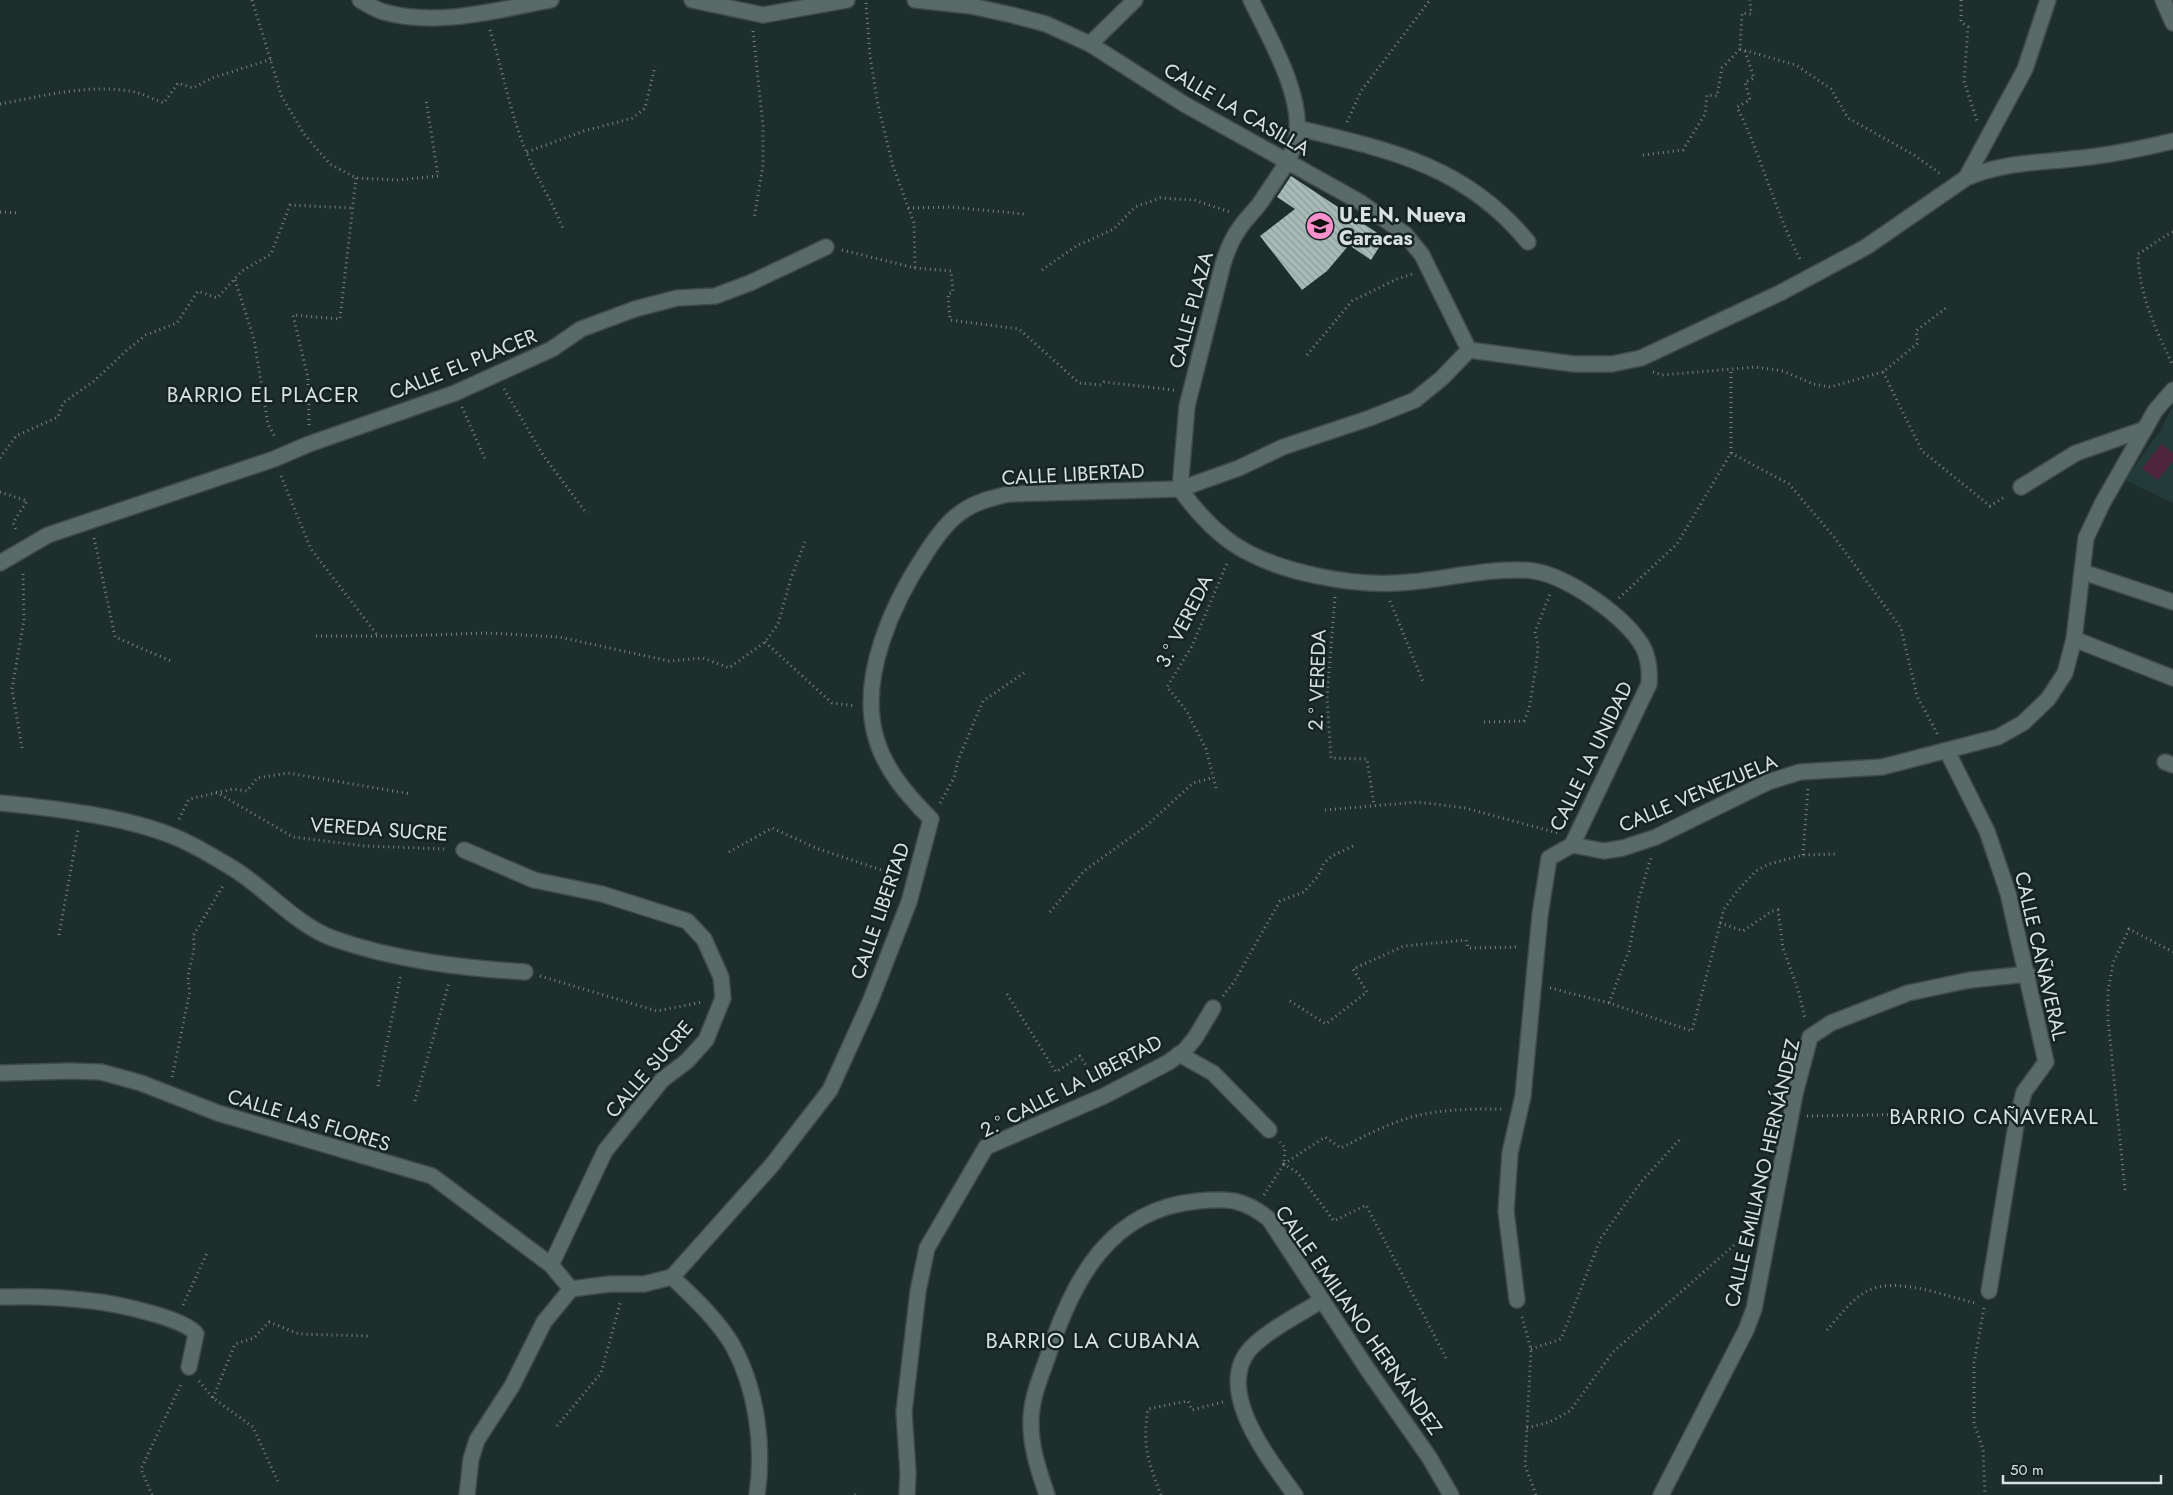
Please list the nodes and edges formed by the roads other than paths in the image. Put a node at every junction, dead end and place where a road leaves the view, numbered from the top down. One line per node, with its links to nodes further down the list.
1 (360, 0): 2 (street)
2 (551, 0)
3 (692, 0): 4 (street)
4 (847, 0)
5 (915, 0): 11 (street, CALLE LA CASILLA)
6 (1135, 0): 11 (street)
7 (1251, 0): 12 (street, CALLE PLAZA)
8 (2048, 0): 15 (street)
9 (2163, 0): 10 (street)
10 (2173, 23)
11 (1090, 44): 14 (street, CALLE LA CASILLA)
12 (1297, 128): 14 (street, CALLE PLAZA); 16 (street)
13 (2173, 141): 15 (street)
14 (1288, 160): 18 (street, CALLE LA CASILLA); 22 (street, CALLE PLAZA)
15 (1961, 181): 18 (street)
16 (1528, 242)
17 (826, 247): 23 (street, CALLE EL PLACER)
18 (1469, 350): 22 (street, CALLE LIBERTAD)
19 (2172, 393): 20 (street, CALLE VENEZUELA)
20 (2145, 429): 21 (street); 24 (street, CALLE VENEZUELA)
21 (2022, 487)
22 (1180, 489): 30 (street, CALLE LA UNIDAD); 39 (street, CALLE LIBERTAD)
23 (0, 563)
24 (2083, 572): 25 (street); 26 (street, CALLE VENEZUELA)
25 (2173, 602)
26 (2074, 639): 27 (street); 28 (street, CALLE VENEZUELA)
27 (2173, 678)
28 (1947, 751): 30 (street, CALLE VENEZUELA); 33 (street, CALLE CAÑAVERAL)
29 (0, 803): 32 (street)
30 (1574, 841): 44 (street, CALLE LA UNIDAD)
31 (464, 850): 38 (street, CALLE SUCRE)
32 (525, 972)
33 (2028, 974): 42 (street, CALLE CAÑAVERAL); 52 (street, CALLE EMILIANO HERNÁNDEZ)
34 (1213, 1008): 35 (street, 2.° CALLE LA LIBERTAD)
35 (1179, 1054): 37 (street); 48 (street, 2.° CALLE LA LIBERTAD)
36 (0, 1074): 38 (street, CALLE LAS FLORES)
37 (1269, 1130)
38 (551, 1265): 40 (street, CALLE LAS FLORES)
39 (672, 1277): 40 (street); 47 (street)
40 (571, 1289): 46 (street)
41 (0, 1297): 45 (street)
42 (1987, 1298)
43 (1322, 1300): 49 (street, CALLE EMILIANO HERNÁNDEZ); 50 (street); 51 (street, CALLE EMILIANO HERNÁNDEZ)
44 (1517, 1300)
45 (189, 1367)
46 (467, 1495)
47 (757, 1495)
48 (907, 1495)
49 (1046, 1495)
50 (1295, 1495)
51 (1450, 1495)
52 (1660, 1495)

